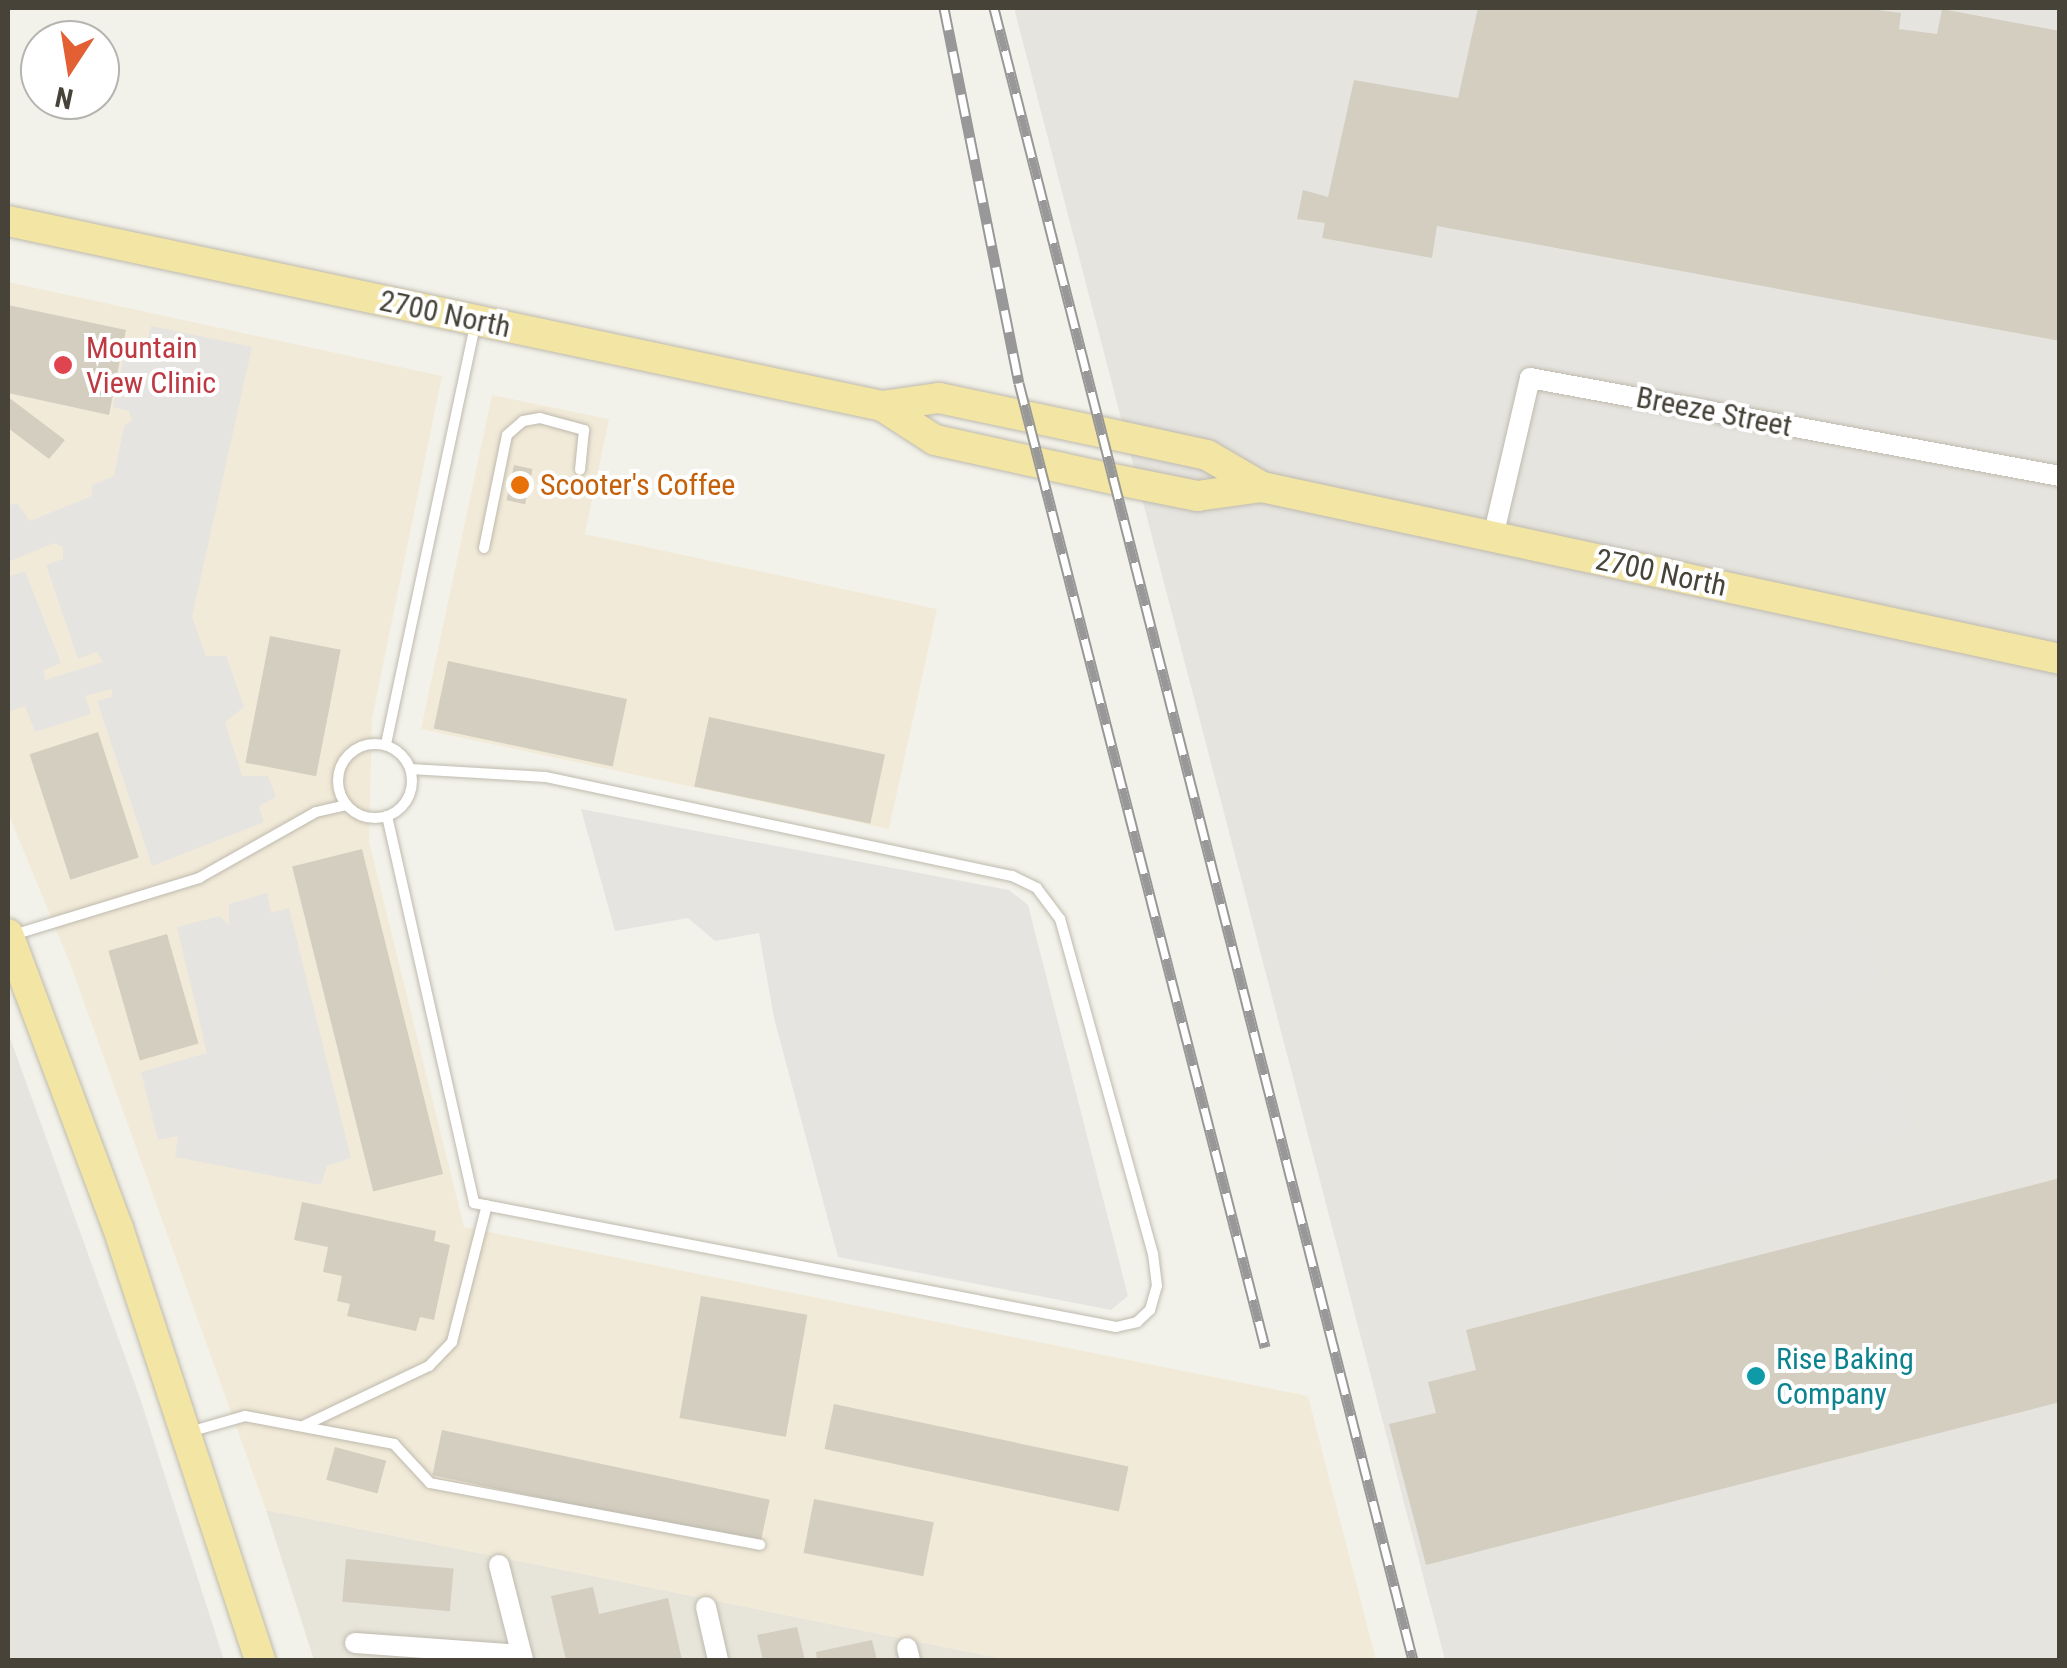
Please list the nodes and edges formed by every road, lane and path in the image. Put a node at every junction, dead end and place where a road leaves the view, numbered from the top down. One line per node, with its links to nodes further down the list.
1 (8, 221): 2 (main road, 2700 North)
2 (476, 321): 3 (main road, 2700 North); 10 (lane)
3 (882, 406): 6 (main road, 2700 North); 6 (main road, 2700 North)
4 (580, 470): 8 (lane)
5 (2060, 476): 7 (street, Breeze Street)
6 (1262, 488): 7 (main road, 2700 North)
7 (1493, 537): 9 (main road, 2700 North)
8 (484, 548)
9 (2060, 659)
10 (386, 744): 11 (lane); 12 (lane)
11 (411, 769): 13 (lane); 15 (lane)
12 (346, 805): 13 (lane); 14 (lane)
13 (387, 816): 15 (lane)
14 (8, 936): 17 (main road)
15 (487, 1205): 16 (lane)
16 (302, 1426): 17 (lane); 18 (lane)
17 (188, 1432): 23 (main road)
18 (760, 1546)
19 (499, 1565): 22 (street)
20 (706, 1607): 24 (street)
21 (355, 1643): 22 (street)
22 (522, 1658)
23 (260, 1660)
24 (718, 1660)

